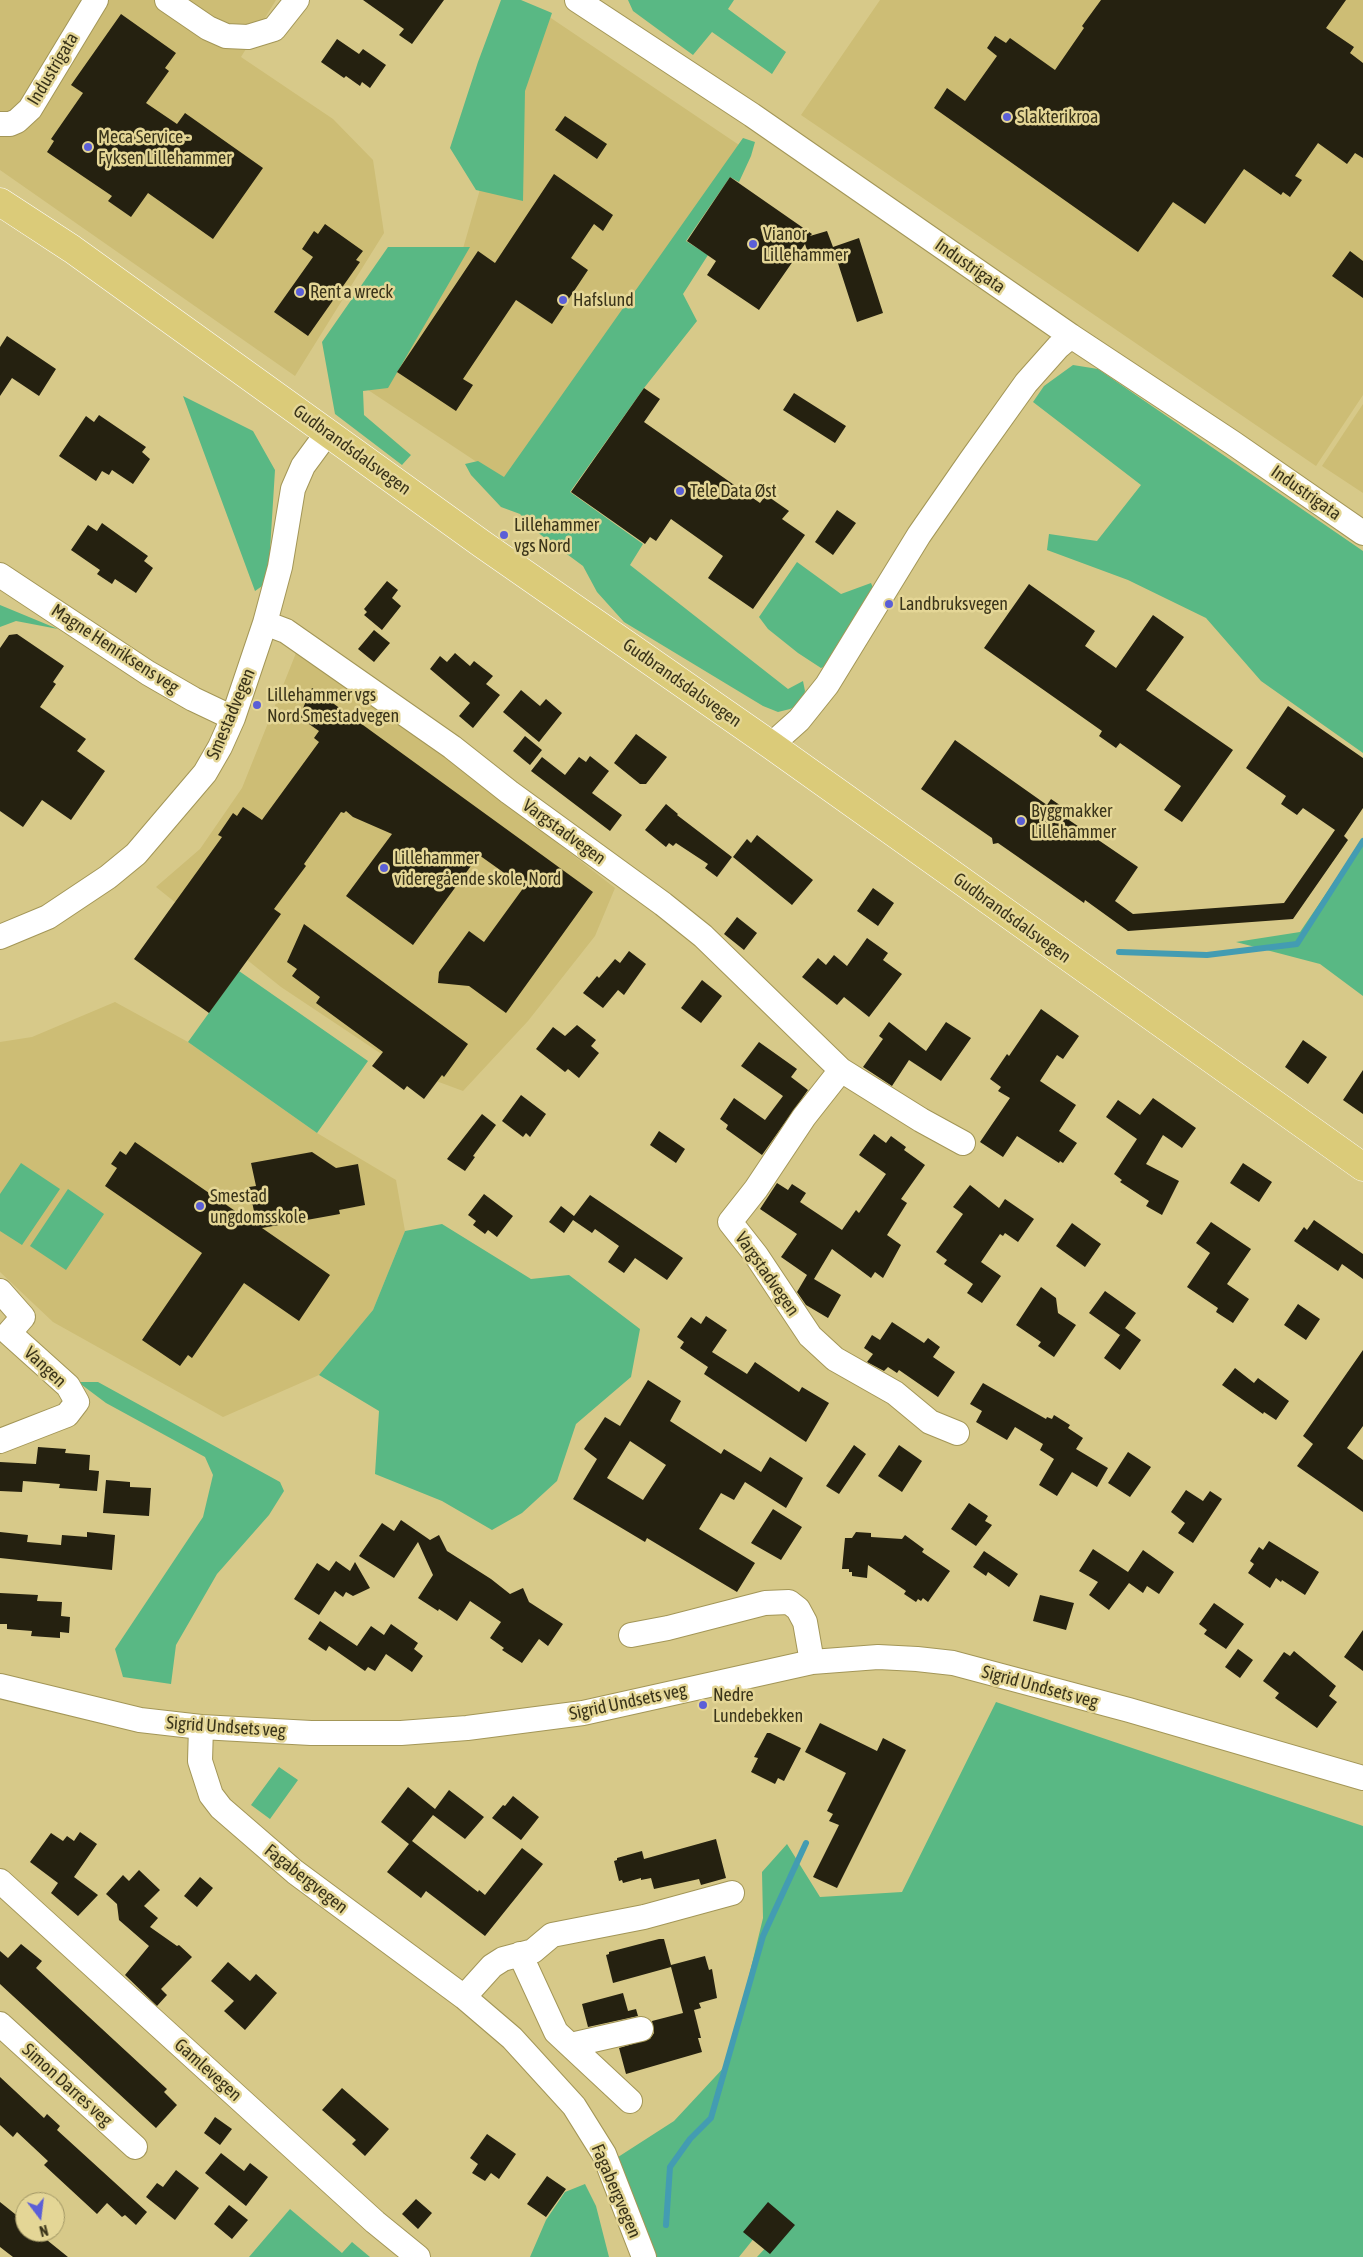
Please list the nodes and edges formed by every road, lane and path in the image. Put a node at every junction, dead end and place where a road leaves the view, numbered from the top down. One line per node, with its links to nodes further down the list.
1 (96, 0): 5 (street, Industrigata)
2 (167, 0): 3 (street)
3 (297, 0)
4 (577, 0): 7 (street, Industrigata)
5 (0, 124)
6 (0, 202): 8 (main road, Gudbrandsdalsvegen)
7 (1071, 336): 9 (street, Industrigata); 13 (street)
8 (328, 432): 11 (street, Smestadvegen); 13 (main road, Gudbrandsdalsvegen)
9 (1363, 533)
10 (0, 575): 12 (street, Magne Henriksens veg)
11 (265, 623): 12 (street, Smestadvegen); 15 (street, Vargstadvegen)
12 (233, 718): 14 (street, Smestadvegen)
13 (771, 745): 17 (main road, Gudbrandsdalsvegen)
14 (0, 937)
15 (841, 1070): 16 (street, Vargstadvegen); 19 (street, Vargstadvegen)
16 (963, 1143)
17 (1363, 1167)
18 (0, 1291): 20 (street, Vangen)
19 (957, 1432)
20 (0, 1441)
21 (632, 1635): 22 (street)
22 (812, 1662): 24 (street, Sigrid Undsets veg); 25 (street, Sigrid Undsets veg)
23 (0, 1686): 24 (street, Sigrid Undsets veg)
24 (201, 1727): 29 (street, Fagabergvegen)
25 (1363, 1778)
26 (0, 1881): 35 (street, Gamlevegen)
27 (732, 1893): 28 (street)
28 (520, 1954): 29 (street); 32 (street)
29 (464, 1996): 36 (street, Fagabergvegen)
30 (0, 2024): 34 (street, Simon Darres veg)
31 (640, 2029): 32 (street)
32 (571, 2045): 33 (street)
33 (630, 2101)
34 (135, 2147)
35 (418, 2257)
36 (644, 2257)

